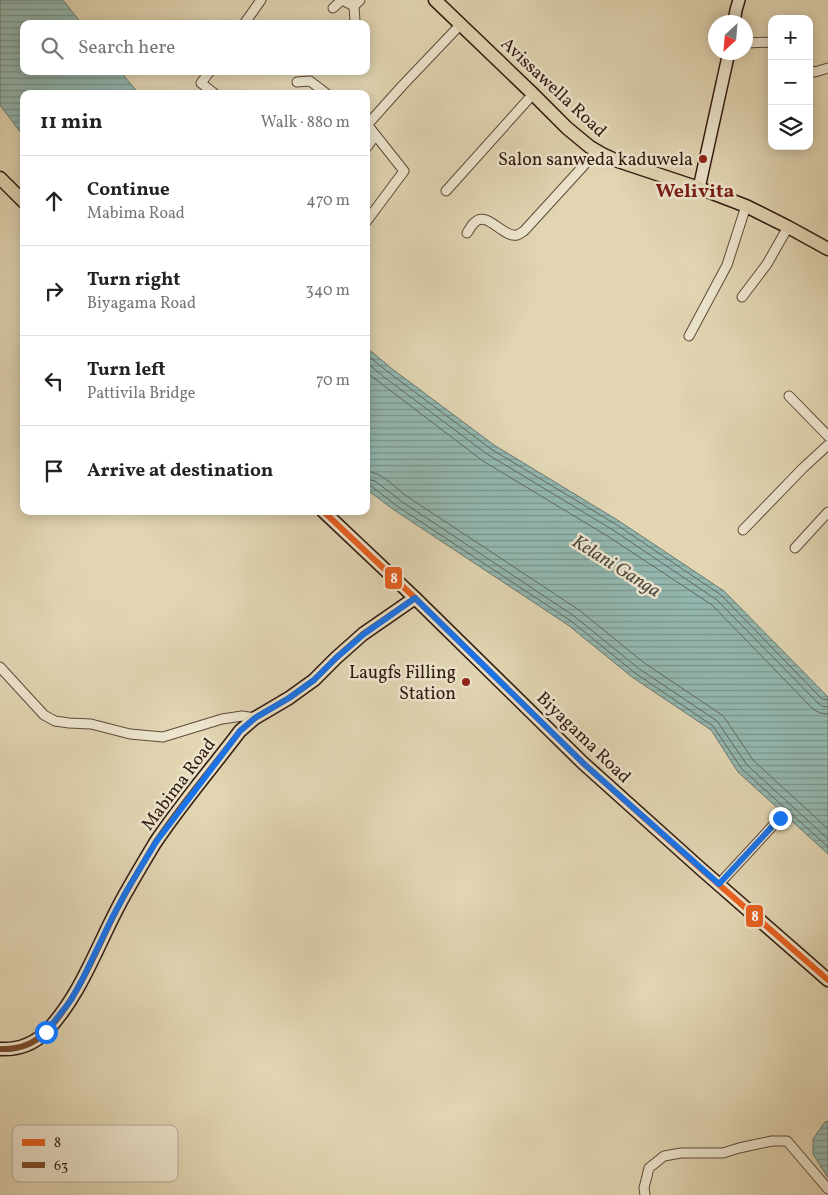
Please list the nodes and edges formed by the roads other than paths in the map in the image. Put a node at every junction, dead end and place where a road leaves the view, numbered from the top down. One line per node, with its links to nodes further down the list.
1 (261, 0): 7 (street)
2 (435, 0): 9 (main road, Avissawella Road)
3 (739, 0): 6 (street)
4 (357, 3): 5 (street); 8 (street)
5 (333, 8)
6 (735, 15)
7 (247, 20)
8 (355, 20)
9 (461, 24): 19 (main road, Avissawella Road); 20 (street)
10 (768, 42): 11 (street)
11 (753, 43)
12 (728, 60): 26 (street)
13 (828, 68): 14 (street)
14 (813, 71)
15 (207, 75): 17 (street)
16 (297, 82): 18 (street)
17 (211, 90)
18 (322, 90)
19 (533, 94): 24 (main road, Avissawella Road); 27 (street)
20 (370, 121)
21 (370, 128): 22 (street)
22 (376, 136): 23 (street); 30 (street)
23 (370, 143)
24 (597, 151): 26 (main road, Avissawella Road); 32 (street)
25 (0, 178): 28 (main road)
26 (699, 188): 29 (main road, Avissawella Road)
27 (446, 192)
28 (20, 198)
29 (746, 206): 31 (main road, Avissawella Road); 35 (street)
30 (370, 217)
31 (788, 227): 33 (main road, Avissawella Road); 34 (street)
32 (467, 234)
33 (828, 249)
34 (742, 297)
35 (689, 336)
36 (789, 396): 37 (street)
37 (828, 436)
38 (828, 445): 41 (street)
39 (828, 512): 42 (street)
40 (327, 515): 43 (main road, Biyagama Road)
41 (743, 530)
42 (795, 548)
43 (415, 598): 45 (main road, Mabima Road); 47 (main road, Biyagama Road)
44 (0, 667): 45 (street)
45 (255, 718): 49 (main road, Mabima Road)
46 (780, 818): 47 (street)
47 (719, 884): 48 (main road, Biyagama Road)
48 (828, 980)
49 (0, 1050)
50 (828, 1189): 51 (street)
51 (645, 1195)

